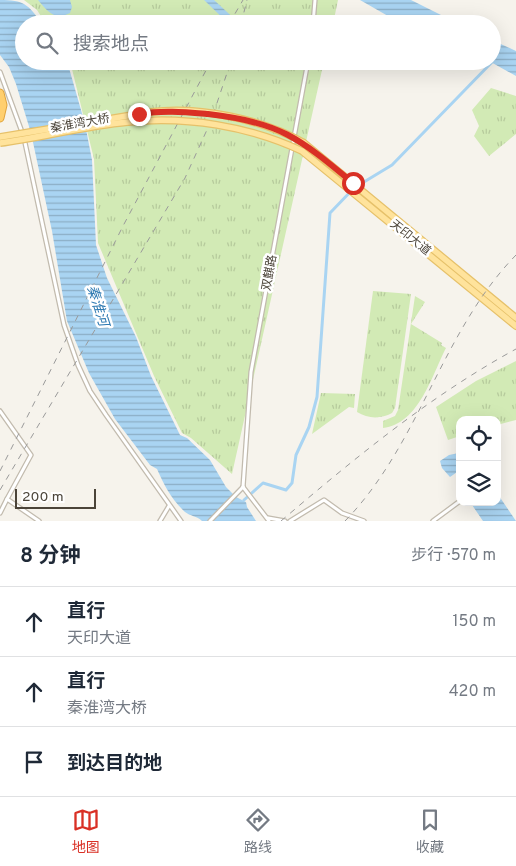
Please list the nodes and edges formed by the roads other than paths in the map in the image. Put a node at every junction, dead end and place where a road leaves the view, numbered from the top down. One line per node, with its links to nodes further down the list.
1 (315, 0): 2 (street)
2 (314, 15)
3 (306, 70): 15 (street, 双麒路)
4 (0, 72): 18 (street)
5 (0, 93): 6 (highway)
6 (0, 118)
7 (0, 137): 9 (main road, 秦淮湾大桥, bridge)
8 (0, 143): 10 (main road, 秦淮湾大桥, bridge)
9 (304, 143): 11 (main road, 天印大道)
10 (302, 151): 11 (main road, 天印大道)
11 (358, 192): 12 (main road, 天印大道); 13 (main road, 天印大道)
12 (516, 318)
13 (516, 326)
14 (0, 411): 16 (street)
15 (244, 487): 20 (street); 24 (street)
16 (7, 499): 19 (street); 21 (street)
17 (456, 504): 29 (street)
18 (170, 506): 22 (street); 23 (street)
19 (0, 513)
20 (265, 516): 25 (street); 26 (street)
21 (39, 521)
22 (160, 521)
23 (181, 521)
24 (210, 521)
25 (269, 521)
26 (285, 521)
27 (290, 521): 28 (street)
28 (364, 521)
29 (433, 521)

